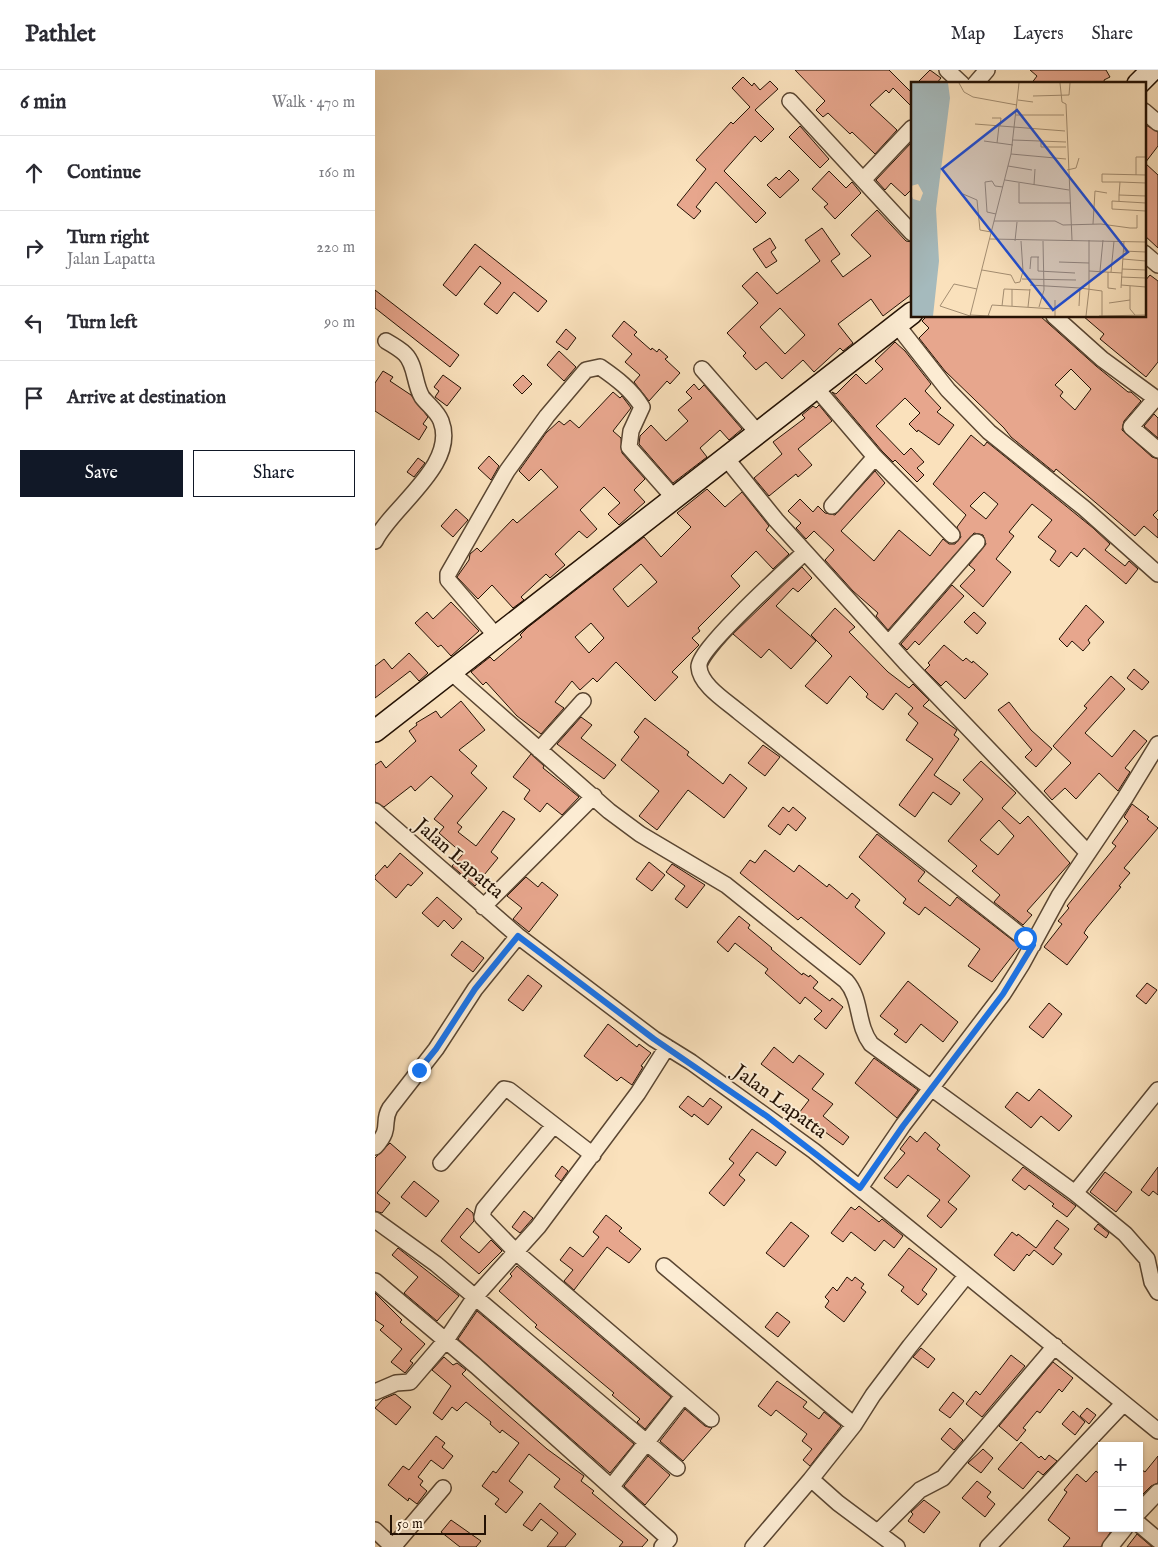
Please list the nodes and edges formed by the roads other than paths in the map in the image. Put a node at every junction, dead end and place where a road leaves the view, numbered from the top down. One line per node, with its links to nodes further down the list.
1 (987, 70): 3 (street)
2 (1152, 70): 4 (main road)
3 (977, 82)
4 (1141, 82)
5 (790, 101): 9 (street)
6 (1145, 112): 7 (street)
7 (1158, 123)
8 (911, 129): 9 (street)
9 (863, 180): 10 (street)
10 (911, 232)
11 (1145, 254): 12 (street)
12 (1158, 265)
13 (1056, 318): 18 (street)
14 (904, 319): 17 (main road); 29 (street)
15 (387, 341): 26 (street)
16 (702, 369): 19 (street)
17 (817, 389): 19 (main road); 21 (street)
18 (1156, 399): 20 (street)
19 (758, 434): 22 (main road)
20 (1158, 450)
21 (875, 457): 24 (street); 25 (street)
22 (726, 458): 23 (main road); 28 (street)
23 (675, 499): 30 (main road); 30 (street)
24 (832, 506)
25 (952, 535)
26 (375, 540)
27 (977, 542): 31 (street)
28 (805, 552): 31 (street); 42 (street)
29 (1158, 574)
30 (497, 637): 32 (main road)
31 (889, 643): 39 (street)
32 (451, 672): 34 (main road); 36 (street)
33 (583, 701): 36 (street)
34 (375, 731)
35 (1158, 744): 39 (street)
36 (539, 750): 37 (street)
37 (594, 796): 40 (street); 44 (street)
38 (375, 811): 40 (street, Jalan Lapatta)
39 (1088, 853): 42 (street)
40 (483, 908): 41 (street, Jalan Lapatta)
41 (518, 936): 43 (street, Jalan Lapatta); 47 (street)
42 (1033, 945): 44 (street)
43 (667, 1046): 48 (street); 50 (street, Jalan Lapatta)
44 (933, 1088): 50 (street); 51 (street)
45 (1158, 1090): 51 (street)
46 (554, 1125): 48 (street); 49 (street); 53 (street)
47 (375, 1147)
48 (593, 1154): 53 (street)
49 (441, 1163)
50 (860, 1188): 55 (street, Jalan Lapatta)
51 (1075, 1193): 57 (street)
52 (378, 1228): 58 (street)
53 (517, 1253): 58 (street); 62 (street)
54 (664, 1266): 65 (street)
55 (966, 1276): 60 (street, Jalan Lapatta); 65 (street)
56 (375, 1281): 59 (street)
57 (1158, 1292)
58 (475, 1298): 59 (street); 67 (street)
59 (446, 1340): 61 (street); 70 (street)
60 (1055, 1346): 63 (street, Jalan Lapatta); 76 (street)
61 (375, 1392)
62 (683, 1396): 64 (street); 67 (street)
63 (1123, 1404): 66 (street, Jalan Lapatta); 83 (street)
64 (711, 1419)
65 (854, 1425): 69 (street)
66 (1158, 1430)
67 (646, 1442): 68 (street); 70 (street)
68 (677, 1468)
69 (811, 1479): 76 (street); 81 (street)
70 (612, 1486): 79 (street)
71 (443, 1488): 80 (street)
72 (1158, 1492): 73 (street)
73 (1143, 1508)
74 (1143, 1527): 78 (street)
75 (375, 1530): 80 (street)
76 (878, 1532): 82 (street)
77 (1122, 1532): 84 (street)
78 (1158, 1540)
79 (669, 1544)
80 (393, 1547)
81 (753, 1547)
82 (897, 1547)
83 (987, 1547)
84 (1110, 1547)

